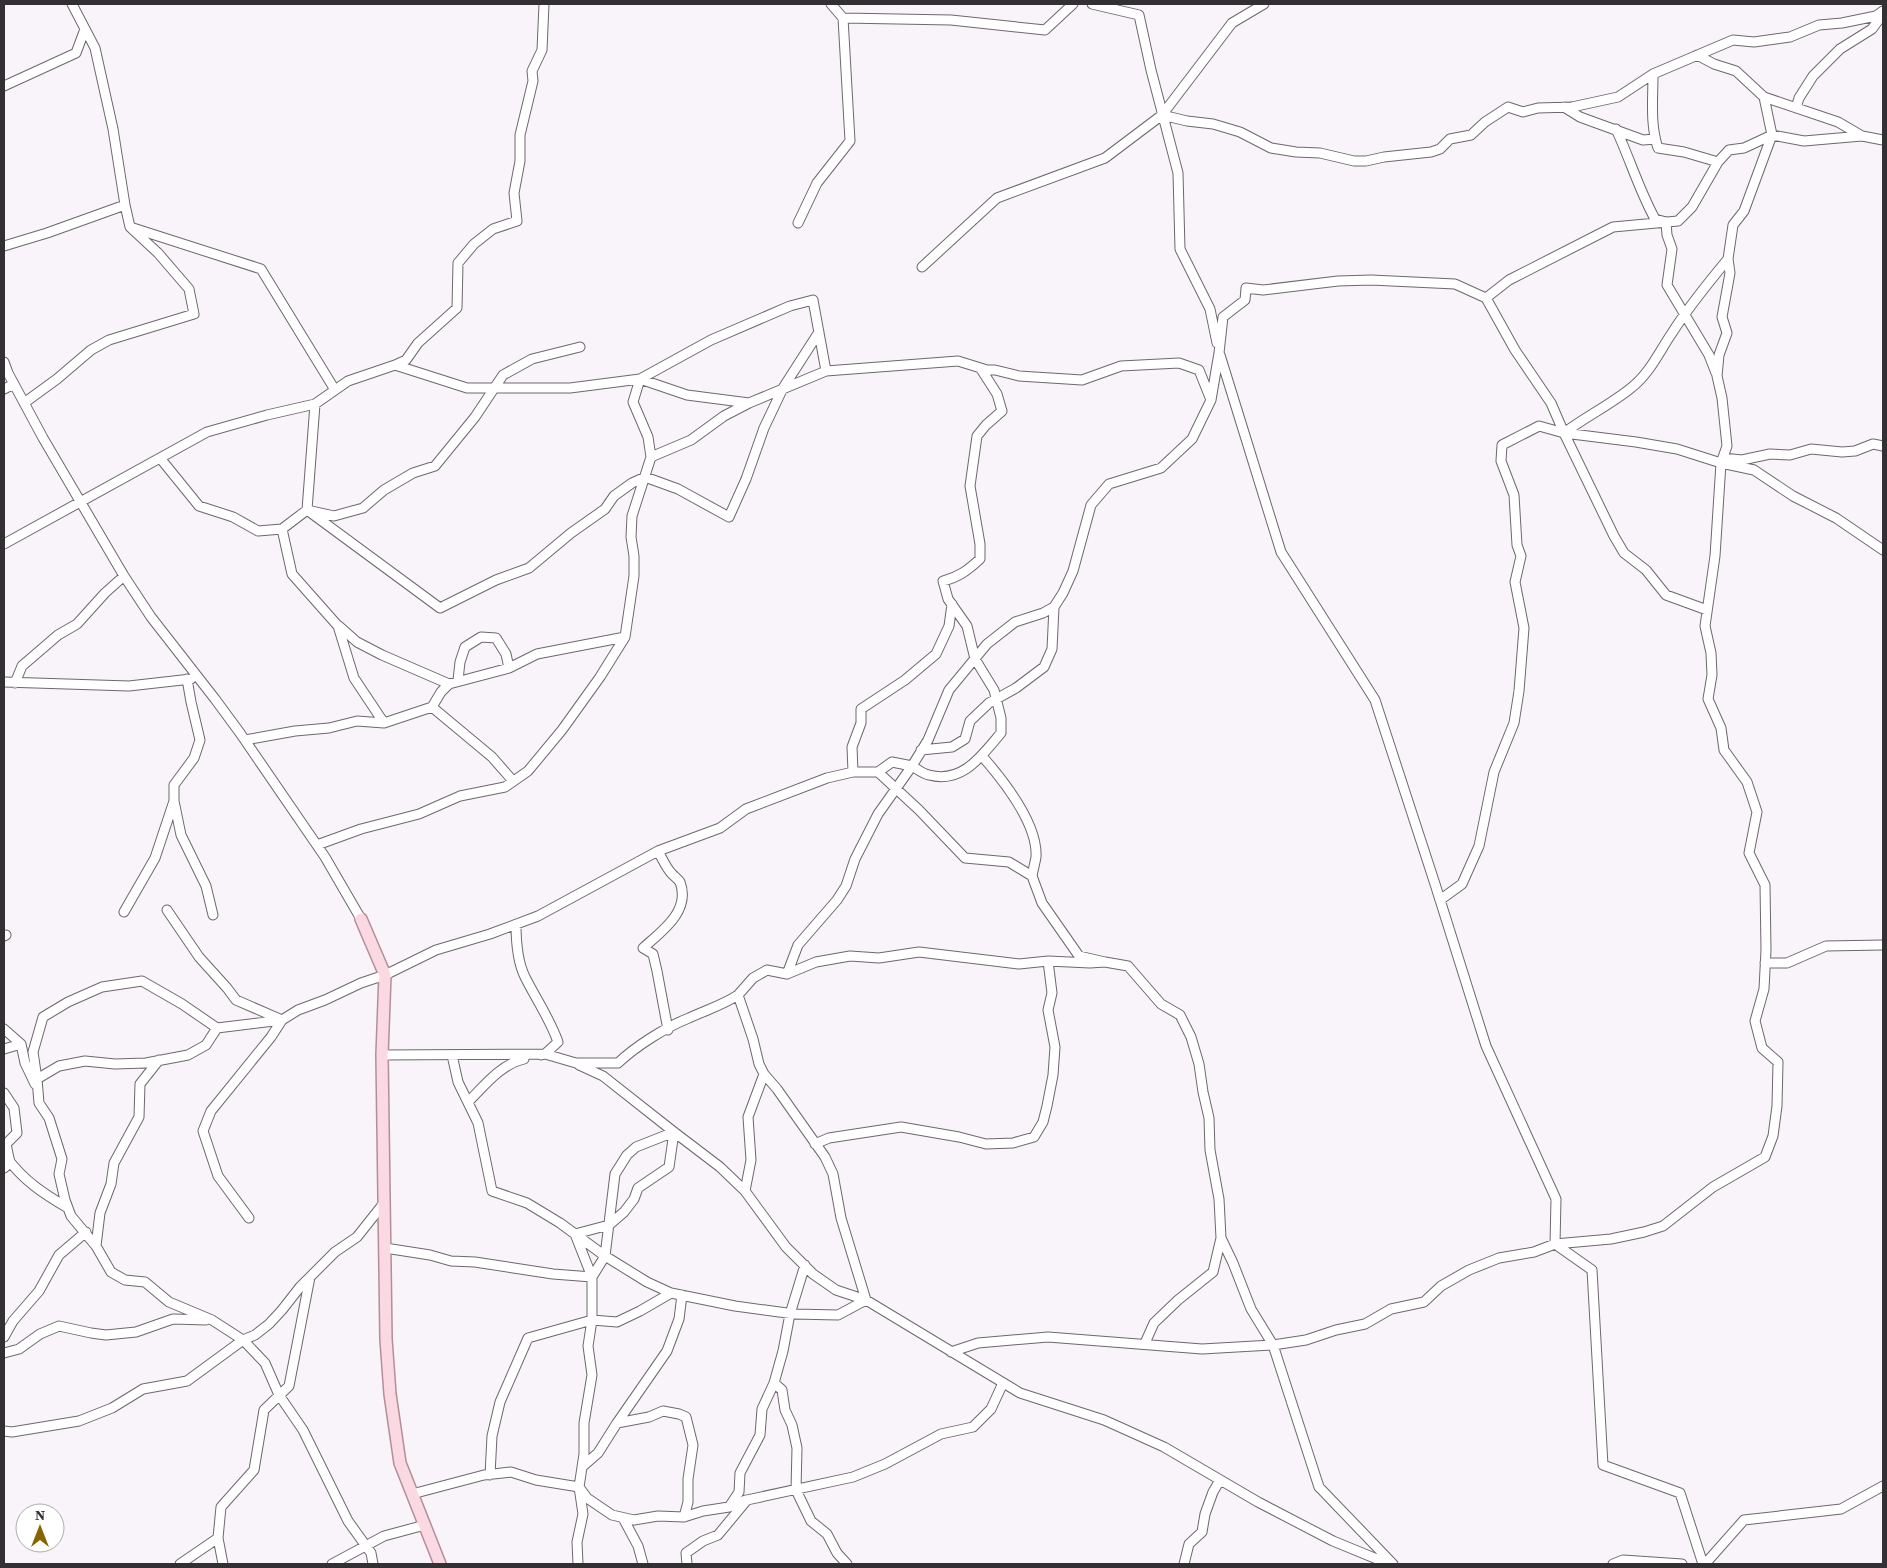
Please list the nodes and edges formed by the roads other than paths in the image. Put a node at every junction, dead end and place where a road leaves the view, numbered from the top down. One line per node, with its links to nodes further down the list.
1 (72, 4): 9 (street)
2 (544, 4): 36 (street)
3 (831, 4): 8 (street)
4 (1072, 4): 8 (street)
5 (1092, 4): 16 (street)
6 (1264, 4): 16 (street)
7 (1883, 12): 10 (street); 15 (street)
8 (843, 18): 25 (street)
9 (85, 29): 12 (street); 23 (street)
10 (1697, 54): 11 (street); 13 (street)
11 (1653, 74): 14 (street); 20 (street)
12 (4, 86)
13 (1764, 97): 15 (street); 18 (street)
14 (1563, 107): 16 (street); 17 (street)
15 (1796, 108): 19 (street)
16 (1162, 115): 29 (street); 34 (street)
17 (1616, 129): 20 (street); 24 (street)
18 (1772, 136): 19 (street); 22 (street); 28 (street)
19 (1862, 136): 21 (street)
20 (1654, 139): 22 (street)
21 (1883, 140)
22 (1718, 162): 24 (street)
23 (125, 205): 26 (street); 27 (street)
24 (1666, 222): 30 (street); 31 (street)
25 (798, 224)
26 (130, 228): 45 (street); 47 (street)
27 (4, 246)
28 (1728, 259): 31 (street); 39 (street)
29 (922, 267)
30 (1486, 298): 34 (street); 50 (street)
31 (1684, 314): 39 (street); 50 (street)
32 (819, 332): 38 (street); 40 (street); 43 (street)
33 (580, 347): 42 (street)
34 (1219, 353): 46 (street); 90 (street)
35 (4, 362): 41 (street)
36 (394, 365): 42 (street); 45 (street)
37 (981, 369): 38 (street); 46 (street); 62 (street)
38 (826, 371): 43 (street)
39 (1717, 376): 54 (street)
40 (640, 379): 42 (street); 48 (street); 52 (street)
41 (14, 384): 44 (street); 47 (street)
42 (493, 388): 57 (street)
43 (783, 388): 48 (street); 55 (street)
44 (4, 389)
45 (335, 390): 49 (street)
46 (1211, 400): 63 (street)
47 (24, 403): 56 (street)
48 (749, 403): 52 (street)
49 (315, 404): 53 (street); 57 (street)
50 (1564, 433): 54 (street); 64 (street); 90 (street)
51 (1883, 446): 54 (street)
52 (651, 457): 55 (street)
53 (160, 458): 56 (street); 58 (street)
54 (1722, 461): 60 (street); 64 (street)
55 (646, 477): 57 (street); 66 (street)
56 (80, 502): 59 (street); 61 (street)
57 (307, 510): 58 (street)
58 (282, 529): 65 (street)
59 (4, 544)
60 (1883, 550)
61 (124, 576): 69 (street); 73 (street)
62 (952, 604): 67 (street); 82 (street)
63 (1054, 607): 67 (street); 75 (street)
64 (1707, 610): 99 (street)
65 (338, 626): 74 (street); 77 (street)
66 (625, 637): 68 (street); 84 (street)
67 (975, 659): 75 (street); 79 (street)
68 (509, 668): 71 (street); 71 (street)
69 (199, 678): 70 (street); 78 (street)
70 (188, 679): 73 (street); 86 (street)
71 (458, 680): 74 (street)
72 (4, 682): 73 (street)
73 (15, 682)
74 (449, 684): 76 (street)
75 (996, 699): 79 (street); 80 (street)
76 (432, 707): 77 (street); 84 (street)
77 (384, 723): 78 (street)
78 (245, 740): 87 (street)
79 (922, 750): 81 (street)
80 (982, 756): 81 (street); 89 (street)
81 (912, 766): 83 (street); 85 (street)
82 (854, 772): 83 (street); 88 (street)
83 (878, 772): 85 (street)
84 (513, 781): 87 (street)
85 (896, 788): 89 (street); 100 (street)
86 (174, 801): 92 (street); 93 (street)
87 (316, 845): 94 (street)
88 (658, 851): 95 (street); 106 (street)
89 (1032, 876): 98 (street)
90 (1440, 900): 130 (street)
91 (167, 910): 103 (street)
92 (124, 912)
93 (213, 915)
94 (360, 919): 101 (main road)
95 (516, 924): 101 (street); 109 (street)
96 (1883, 945): 99 (street)
97 (1048, 961): 98 (street); 100 (street); 119 (street)
98 (1105, 962): 129 (street)
99 (1765, 963): 130 (street)
100 (787, 974): 102 (street)
101 (385, 975): 103 (street); 110 (main road)
102 (738, 995): 106 (street); 114 (street)
103 (282, 1020): 104 (street); 125 (street)
104 (217, 1028): 112 (street); 115 (street)
105 (4, 1029): 107 (street)
106 (668, 1030): 113 (street)
107 (21, 1044): 108 (street); 115 (street)
108 (4, 1049)
109 (545, 1054): 111 (street); 113 (street); 117 (street)
110 (382, 1055): 111 (street); 123 (main road)
111 (452, 1055): 117 (street)
112 (158, 1060): 115 (street); 131 (street)
113 (576, 1063): 118 (street)
114 (764, 1074): 119 (street); 122 (street)
115 (38, 1084): 124 (street)
116 (4, 1093): 121 (street)
117 (468, 1102): 128 (street)
118 (674, 1132): 122 (street); 126 (street); 126 (street)
119 (815, 1144): 139 (street)
120 (4, 1155): 121 (street)
121 (7, 1166): 124 (street)
122 (745, 1191): 134 (street)
123 (384, 1203): 132 (main road); 135 (street)
124 (68, 1208): 127 (street)
125 (249, 1218)
126 (609, 1225): 128 (street); 133 (street)
127 (86, 1232): 131 (street); 143 (street)
128 (575, 1234): 133 (street); 136 (street)
129 (1221, 1238): 145 (street); 146 (street)
130 (1555, 1244): 146 (street); 181 (street)
131 (96, 1246): 141 (street)
132 (385, 1248): 136 (street); 160 (main road)
133 (605, 1256): 136 (street); 137 (street)
134 (805, 1265): 139 (street); 140 (street)
135 (310, 1277): 144 (street); 151 (street)
136 (592, 1277): 142 (street)
137 (671, 1293): 138 (street); 142 (street)
138 (682, 1295): 140 (street); 152 (street)
139 (866, 1300): 140 (street); 147 (street)
140 (790, 1314): 149 (street)
141 (212, 1320): 144 (street); 148 (street)
142 (592, 1320): 154 (street); 155 (street)
143 (4, 1338)
144 (243, 1340): 151 (street); 153 (street)
145 (1144, 1344): 146 (street); 147 (street)
146 (1272, 1346): 178 (street)
147 (951, 1352): 150 (street)
148 (4, 1353)
149 (774, 1383): 159 (street); 162 (street)
150 (1003, 1383): 156 (street); 159 (street)
151 (279, 1395): 166 (street); 167 (street)
152 (616, 1423): 154 (street); 163 (street)
153 (4, 1431)
154 (583, 1466): 158 (street)
155 (490, 1475): 158 (street); 160 (street)
156 (1220, 1480): 177 (street); 178 (street)
157 (1883, 1486): 181 (street)
158 (579, 1487): 164 (street); 173 (street)
159 (796, 1490): 161 (street); 176 (street)
160 (412, 1494): 165 (main road)
161 (746, 1500): 162 (street); 175 (street)
162 (729, 1507): 163 (street)
163 (684, 1517): 164 (street)
164 (623, 1518): 174 (street)
165 (425, 1525): 167 (street); 172 (main road)
166 (218, 1538): 168 (street); 169 (street)
167 (367, 1547): 170 (street); 171 (street)
168 (180, 1564)
169 (223, 1564)
170 (332, 1564)
171 (373, 1564)
172 (440, 1564)
173 (578, 1564)
174 (643, 1564)
175 (687, 1564)
176 (847, 1564)
177 (1184, 1564)
178 (1391, 1564)
179 (1613, 1564): 180 (street)
180 (1682, 1564)
181 (1704, 1564)

